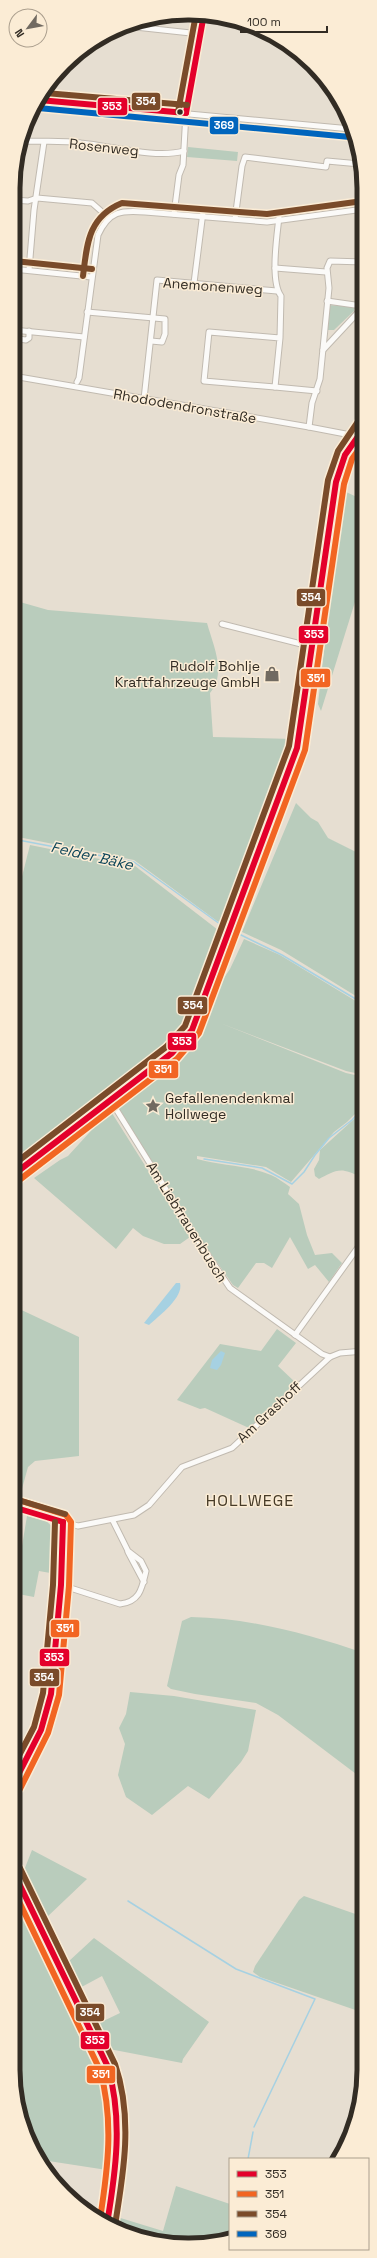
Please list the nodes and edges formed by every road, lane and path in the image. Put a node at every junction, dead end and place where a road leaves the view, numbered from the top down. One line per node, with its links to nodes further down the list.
1 (203, 20): 3 (street)
2 (140, 27): 3 (street)
3 (200, 34): 5 (street)
4 (45, 101): 5 (street)
5 (186, 113): 6 (street); 9 (street)
6 (346, 128)
7 (27, 141): 8 (street, Rosenweg)
8 (44, 142): 9 (street, Rosenweg); 11 (street)
9 (184, 151): 14 (street)
10 (355, 164): 17 (street)
11 (37, 198): 12 (street); 16 (street); 22 (street)
12 (20, 200)
13 (357, 209): 18 (street)
14 (174, 214): 15 (street); 16 (street)
15 (202, 214): 17 (street); 25 (street)
16 (109, 218): 24 (street)
17 (235, 220): 18 (street)
18 (278, 220): 20 (street)
19 (357, 262): 23 (street)
20 (275, 268): 23 (street); 26 (street)
21 (20, 269): 22 (street)
22 (29, 270): 24 (street)
23 (326, 272): 27 (street)
24 (91, 276): 29 (street)
25 (194, 283): 26 (street, Anemonenweg); 31 (street, Anemonenweg)
26 (277, 291): 35 (street)
27 (327, 302): 28 (street); 38 (street)
28 (357, 305)
29 (87, 312): 31 (street); 34 (street)
30 (357, 314): 38 (street)
31 (153, 318): 37 (street); 37 (street)
32 (20, 330): 33 (street)
33 (29, 331): 34 (street); 36 (street)
34 (84, 337): 40 (street)
35 (280, 338): 41 (street); 41 (street)
36 (20, 339)
37 (151, 341): 43 (street)
38 (323, 350): 42 (street)
39 (20, 377): 43 (street, Rhododendronstraße)
40 (77, 382)
41 (275, 387): 42 (street)
42 (318, 391): 44 (street)
43 (144, 399): 44 (street, Rhododendronstraße)
44 (309, 427): 45 (street, Rhododendronstraße)
45 (356, 436): 47 (street)
46 (222, 624): 47 (street)
47 (312, 647): 48 (street)
48 (111, 1101): 49 (street); 51 (street, Am Liebfrauenbusch)
49 (20, 1170)
50 (357, 1249): 51 (street)
51 (295, 1335): 53 (street, Am Liebfrauenbusch)
52 (357, 1352): 54 (street)
53 (322, 1354): 54 (street, Am Liebfrauenbusch); 55 (street)
54 (330, 1357): 55 (street, Am Grashoff)
55 (322, 1363): 57 (street, Am Grashoff)
56 (20, 1509): 58 (street, Am Grashoff)
57 (113, 1520): 58 (street, Am Grashoff); 59 (street)
58 (63, 1522): 61 (street)
59 (128, 1551): 60 (street); 60 (street)
60 (144, 1582): 61 (street)
61 (61, 1585): 62 (street)
62 (20, 1770)
63 (20, 1885): 64 (street)
64 (108, 2217)

